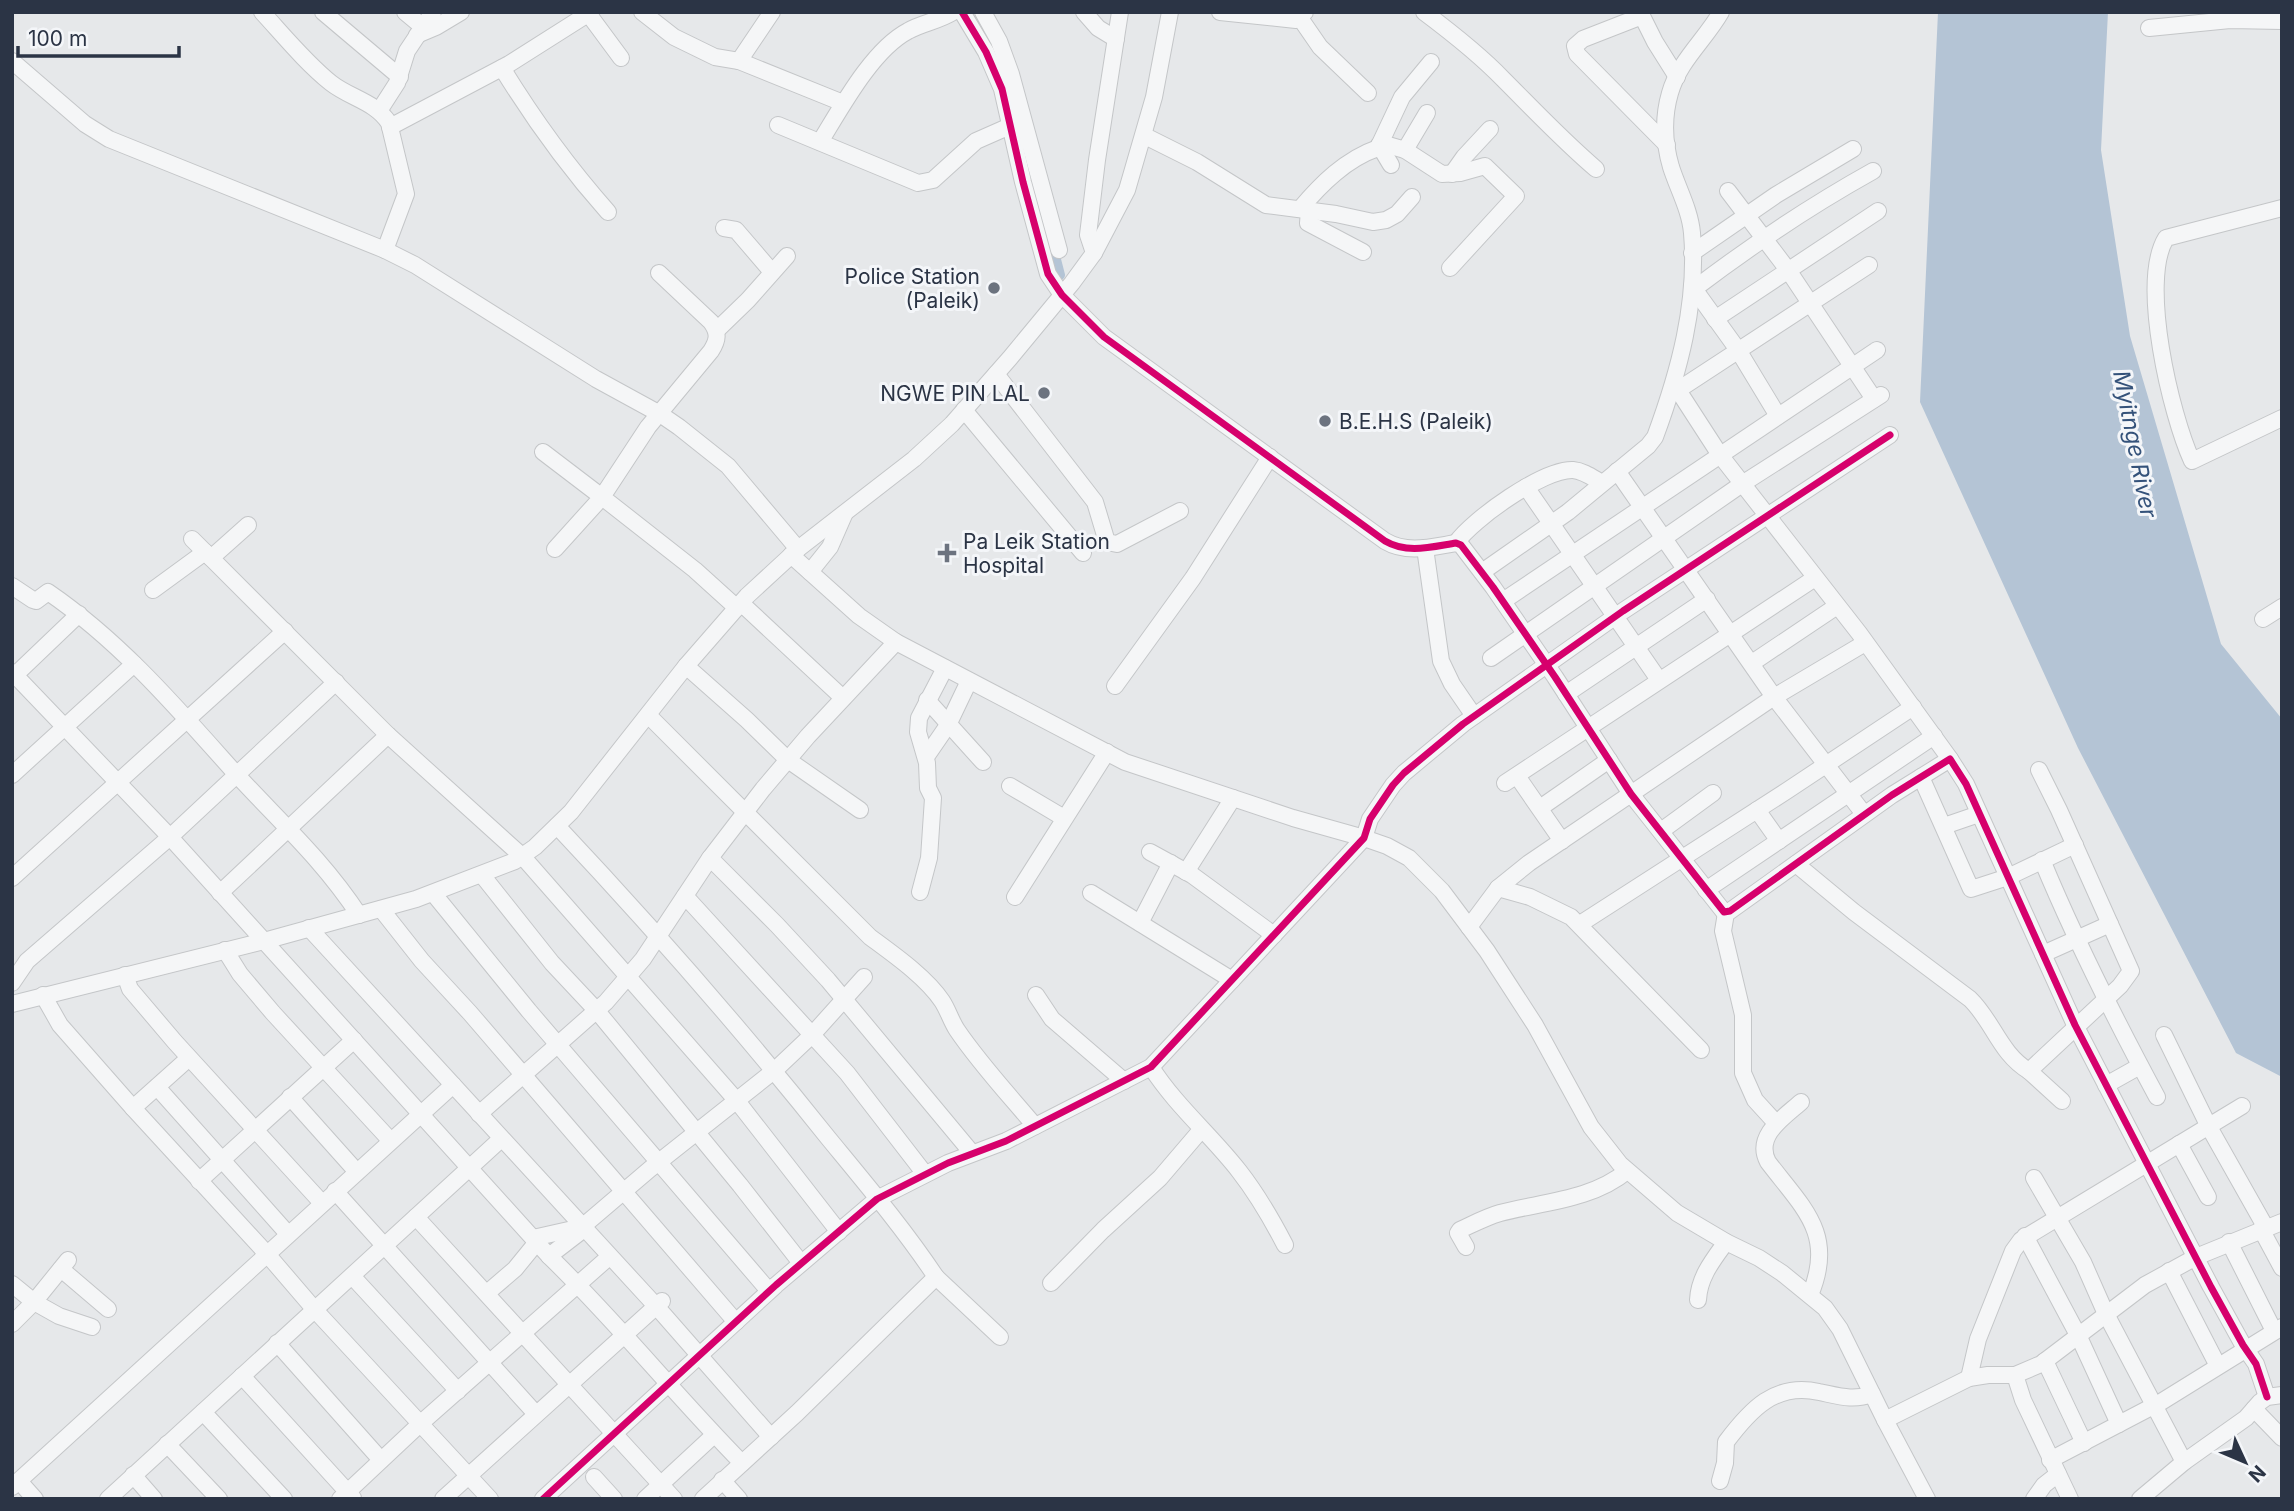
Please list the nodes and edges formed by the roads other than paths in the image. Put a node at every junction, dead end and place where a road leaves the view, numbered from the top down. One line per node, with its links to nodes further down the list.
1 (262, 12): 33 (street)
2 (323, 12): 29 (street)
3 (405, 12): 22 (street)
4 (433, 12): 22 (street)
5 (461, 12): 22 (street)
6 (642, 12): 26 (street)
7 (772, 12): 26 (street)
8 (953, 12): 32 (street)
9 (962, 12): 36 (street)
10 (983, 12): 59 (street)
11 (1084, 12): 23 (street)
12 (1120, 12): 23 (street)
13 (1170, 12): 39 (street)
14 (1220, 12): 19 (street)
15 (1424, 12): 46 (street)
16 (1721, 12): 30 (street)
17 (589, 13): 24 (street); 28 (street)
18 (1641, 14): 30 (street); 42 (street)
19 (1302, 15): 31 (street)
20 (2282, 21): 21 (street)
21 (2149, 28)
22 (420, 31): 29 (street)
23 (1116, 39): 61 (street)
24 (621, 58)
25 (12, 61): 58 (street)
26 (739, 61): 32 (street)
27 (1431, 62): 41 (street)
28 (502, 68): 37 (street); 53 (street)
29 (400, 77): 33 (street)
30 (1677, 77): 42 (street)
31 (1368, 93)
32 (843, 103): 40 (street)
33 (379, 111): 37 (street)
34 (1427, 113): 44 (street)
35 (778, 124): 40 (street)
36 (1010, 126): 40 (street); 70 (street)
37 (390, 127): 58 (street)
38 (1490, 128): 47 (street)
39 (1145, 136): 54 (street); 61 (street)
40 (820, 142)
41 (1380, 144): 44 (street); 45 (street); 54 (street)
42 (1667, 145): 62 (street)
43 (1853, 149): 55 (street)
44 (1405, 150): 47 (street)
45 (1391, 165)
46 (1596, 169)
47 (1459, 170): 65 (street)
48 (1873, 171): 57 (street)
49 (1728, 191): 55 (street)
50 (1412, 197): 54 (street)
51 (2282, 208): 82 (street)
52 (1878, 211): 66 (street)
53 (608, 212)
54 (1306, 214): 60 (street)
55 (1746, 216): 57 (street); 62 (street)
56 (724, 228): 67 (street)
57 (1763, 238): 66 (street); 69 (street)
58 (385, 250): 80 (street)
59 (1059, 250)
60 (1363, 252)
61 (1094, 253): 70 (street)
62 (1692, 253): 69 (street)
63 (787, 256): 67 (street)
64 (1869, 265): 71 (street)
65 (1450, 268)
66 (1788, 270): 71 (street); 72 (street)
67 (772, 272): 73 (street)
68 (659, 273): 73 (street)
69 (1693, 288): 72 (street); 78 (street)
70 (1062, 295): 77 (street); 86 (street)
71 (1810, 303): 74 (street); 76 (street)
72 (1716, 319): 74 (street)
73 (717, 330): 80 (street)
74 (1738, 350): 78 (street); 81 (street)
75 (1877, 350): 76 (street)
76 (1852, 366): 81 (street); 89 (street)
77 (996, 374): 79 (street); 93 (street)
78 (1676, 387): 85 (street); 87 (street)
79 (964, 410): 94 (street); 104 (street)
80 (660, 414): 91 (street); 103 (street)
81 (1778, 416): 85 (street)
82 (2282, 418)
83 (1890, 435): 95 (street)
84 (543, 452): 91 (street)
85 (1720, 455): 89 (street); 92 (street)
86 (1270, 457): 101 (street); 138 (street)
87 (1616, 471): 88 (street); 92 (street)
88 (1602, 483): 90 (street); 96 (street)
89 (1742, 484): 95 (street); 98 (street)
90 (1526, 487): 96 (street); 100 (street)
91 (603, 496): 102 (street); 116 (street)
92 (1642, 506): 98 (street); 105 (street)
93 (1180, 511)
94 (845, 512): 103 (street); 108 (street)
95 (1766, 516): 107 (street); 110 (street)
96 (1551, 524): 105 (street); 109 (street)
97 (248, 525): 106 (street)
98 (1664, 537): 107 (street); 112 (street)
99 (192, 539): 106 (street)
100 (1456, 543): 101 (street); 109 (street)
101 (1425, 548): 145 (street)
102 (555, 550)
103 (795, 552): 108 (street); 116 (street)
104 (1083, 552)
105 (1572, 554): 112 (street); 115 (street)
106 (208, 555): 113 (street); 122 (street)
107 (1686, 570): 114 (street); 120 (street)
108 (810, 572): 125 (street)
109 (1482, 572): 115 (street)
110 (1815, 578): 117 (street); 123 (street)
111 (12, 586): 119 (street)
112 (1593, 586): 120 (street); 124 (street)
113 (153, 590)
114 (1707, 599): 123 (street); 127 (street)
115 (1503, 601): 124 (street)
116 (739, 606): 132 (street); 141 (street)
117 (1837, 606): 126 (street); 129 (street)
118 (2282, 607): 121 (street)
119 (79, 614): 130 (street); 134 (street)
120 (1616, 617): 127 (street); 131 (street)
121 (2263, 619)
122 (285, 631): 137 (street); 146 (street)
123 (1730, 632): 129 (street); 135 (street)
124 (1525, 633): 128 (street); 131 (street)
125 (895, 642): 133 (street); 141 (street)
126 (1865, 643): 140 (street); 143 (street)
127 (1637, 648): 135 (street); 139 (street)
128 (1491, 658)
129 (1752, 663): 140 (street)
130 (134, 664): 146 (street); 148 (street)
131 (1547, 665): 139 (street); 145 (street)
132 (686, 666): 144 (street); 155 (street)
133 (945, 668): 136 (street); 142 (street)
134 (13, 675): 148 (street)
135 (1659, 680): 149 (street)
136 (970, 681): 147 (street); 152 (street)
137 (336, 682): 150 (street); 161 (street)
138 (1115, 687)
139 (1566, 694): 149 (street)
140 (1774, 697): 158 (street); 166 (street)
141 (843, 698): 155 (street)
142 (927, 700): 147 (street); 153 (street)
143 (1913, 707): 151 (street); 158 (street)
144 (648, 715): 172 (street); 176 (street)
145 (1474, 716): 181 (street)
146 (188, 718): 161 (street); 163 (street)
147 (948, 725): 153 (street); 157 (street)
148 (64, 727): 160 (street); 163 (street)
149 (1588, 727): 156 (street); 169 (street)
150 (387, 735): 178 (street); 186 (street)
151 (1934, 736): 154 (street); 167 (street)
152 (1107, 752): 168 (street); 175 (street)
153 (926, 757): 199 (street)
154 (1950, 759): 162 (street); 174 (street)
155 (788, 760): 170 (street); 172 (street)
156 (1609, 760): 166 (street); 169 (street)
157 (984, 762)
158 (1826, 765): 167 (street); 171 (street)
159 (2039, 771): 184 (street)
160 (12, 775)
161 (237, 775): 178 (street); 180 (street)
162 (1921, 777): 173 (street); 177 (street)
163 (118, 782): 180 (street); 195 (street)
164 (1010, 786): 175 (street)
165 (1713, 793): 179 (street)
166 (1631, 794): 179 (street); 182 (street)
167 (1848, 794): 173 (street); 183 (street)
168 (1233, 798): 181 (street); 192 (street)
169 (1540, 808): 182 (street)
170 (860, 810)
171 (1757, 810): 183 (street); 188 (street)
172 (745, 813): 187 (street); 256 (street)
173 (1864, 814): 191 (street)
174 (1979, 814): 177 (street); 194 (street)
175 (1064, 818): 203 (street)
176 (557, 826): 186 (street); 213 (street)
177 (1944, 826): 194 (street)
178 (290, 828): 198 (street); 206 (street)
179 (1661, 831): 188 (street)
180 (170, 837): 198 (street); 222 (street)
181 (1364, 838): 210 (street); 212 (street)
182 (1562, 841): 196 (street)
183 (1779, 841): 197 (street)
184 (2075, 845): 189 (street); 209 (street)
185 (1150, 852): 190 (street)
186 (523, 857): 193 (street); 219 (street)
187 (710, 858): 202 (street); 226 (street)
188 (1683, 859): 197 (street); 208 (street)
189 (2042, 860): 194 (street); 214 (street)
190 (1171, 863): 192 (street); 207 (street)
191 (1796, 864): 205 (street); 240 (street)
192 (1186, 872): 212 (street)
193 (482, 875): 200 (street); 228 (street)
194 (2008, 877): 217 (street)
195 (12, 878)
196 (1498, 888): 208 (street); 210 (street)
197 (1706, 890): 205 (street)
198 (220, 892): 215 (street)
199 (920, 892)
200 (433, 893): 204 (street); 233 (street)
201 (1091, 893): 207 (street)
202 (685, 896): 213 (street); 230 (street)
203 (1014, 897)
204 (381, 909): 206 (street); 241 (street)
205 (1726, 913): 255 (street)
206 (359, 915): 211 (street)
207 (1140, 923): 221 (street)
208 (1580, 924): 234 (street)
209 (2110, 924): 214 (street); 225 (street)
210 (1469, 927): 269 (street)
211 (309, 928): 215 (street); 243 (street)
212 (1274, 935): 221 (street)
213 (659, 936): 219 (street); 239 (street)
214 (2076, 940): 217 (street); 225 (street)
215 (264, 941): 216 (street); 232 (street)
216 (225, 950): 218 (street); 237 (street)
217 (2043, 954): 229 (street)
218 (125, 975): 223 (street); 235 (street)
219 (629, 976): 228 (street); 248 (street)
220 (864, 977): 226 (street)
221 (1232, 981): 238 (street)
222 (12, 983)
223 (44, 995): 227 (street); 252 (street)
224 (1036, 995): 242 (street)
225 (2104, 999): 229 (street); 236 (street)
226 (844, 1000): 230 (street); 264 (street)
227 (12, 1004)
228 (597, 1012): 233 (street); 260 (street)
229 (2075, 1025): 240 (street); 244 (street)
230 (812, 1035): 239 (street); 271 (street)
231 (2164, 1035): 257 (street)
232 (354, 1040): 237 (street); 253 (street)
233 (558, 1045): 241 (street); 266 (street)
234 (1701, 1049)
235 (189, 1058): 245 (street); 258 (street)
236 (2140, 1066): 244 (street); 247 (street)
237 (323, 1067): 246 (street); 262 (street)
238 (1151, 1067): 242 (street); 259 (street)
239 (775, 1070): 248 (street); 277 (street)
240 (2029, 1071): 249 (street)
241 (522, 1076): 254 (street); 275 (street)
242 (1124, 1082): 256 (street)
243 (453, 1085): 253 (street); 254 (street)
244 (2106, 1085): 267 (street)
245 (157, 1087): 252 (street); 265 (street)
246 (290, 1097): 258 (street); 270 (street)
247 (2157, 1097)
248 (737, 1101): 260 (street); 284 (street)
249 (2062, 1101)
250 (1801, 1102): 255 (street)
251 (2242, 1106): 257 (street)
252 (133, 1108): 273 (street)
253 (420, 1113): 262 (street); 268 (street)
254 (479, 1114): 261 (street)
255 (1776, 1123): 307 (street)
256 (1035, 1126): 264 (street)
257 (2209, 1127): 263 (street); 283 (street)
258 (254, 1129): 265 (street); 278 (street)
259 (1201, 1130): 290 (street); 302 (street)
260 (696, 1133): 266 (street); 297 (street)
261 (501, 1139): 268 (street); 282 (street)
262 (390, 1140): 270 (street)
263 (2179, 1144): 267 (street); 276 (street)
264 (972, 1153): 271 (street)
265 (222, 1159): 273 (street); 285 (street)
266 (659, 1162): 275 (street); 305 (street)
267 (2147, 1163): 280 (street); 296 (street)
268 (469, 1168): 279 (street); 287 (street)
269 (1627, 1171): 288 (street); 292 (street)
270 (357, 1172): 274 (street)
271 (925, 1174): 277 (street)
272 (2034, 1178): 280 (street)
273 (198, 1181): 293 (street)
274 (335, 1191): 278 (street); 291 (street)
275 (622, 1192): 282 (street); 314 (street)
276 (2208, 1197)
277 (877, 1199): 284 (street); 301 (street)
278 (322, 1203): 285 (street)
279 (416, 1217): 291 (street); 306 (street)
280 (2057, 1217): 286 (street); 313 (street)
281 (2282, 1222): 283 (street)
282 (583, 1228): 287 (street); 294 (street); 295 (street)
283 (2264, 1229): 289 (street); 298 (street)
284 (839, 1232): 297 (street)
285 (288, 1234): 293 (street)
286 (2025, 1236): 321 (street); 330 (street)
287 (535, 1240): 294 (street); 306 (street)
288 (1726, 1242): 307 (street); 308 (street)
289 (2229, 1242): 296 (street); 317 (street)
290 (1285, 1245)
291 (384, 1246): 300 (street); 326 (street)
292 (1465, 1247)
293 (267, 1254): 312 (street); 358 (street)
294 (549, 1256): 304 (street)
295 (609, 1257): 304 (street); 310 (street)
296 (2196, 1257): 299 (street); 323 (street)
297 (801, 1263): 305 (street)
298 (2282, 1268)
299 (2169, 1272): 313 (street); 327 (street)
300 (352, 1276): 312 (street); 333 (street)
301 (936, 1277): 320 (street); 345 (street)
302 (1051, 1283)
303 (12, 1284): 309 (street)
304 (578, 1284): 318 (street); 319 (street)
305 (769, 1291): 314 (street)
306 (487, 1293): 318 (street)
307 (1810, 1295): 334 (street)
308 (1698, 1300)
309 (34, 1302): 311 (street); 315 (street); 316 (street)
310 (660, 1303): 319 (street); 324 (street)
311 (108, 1309)
312 (315, 1310): 322 (street); 341 (street)
313 (2106, 1314): 321 (street); 336 (street)
314 (736, 1322): 324 (street)
315 (12, 1324)
316 (93, 1327)
317 (2278, 1329): 323 (street)
318 (523, 1333): 326 (street); 331 (street)
319 (622, 1335): 331 (street); 332 (street)
320 (1000, 1337)
321 (2079, 1337): 325 (street); 342 (street)
322 (277, 1343): 329 (street); 349 (street)
323 (2246, 1349): 327 (street); 335 (street)
324 (699, 1356): 332 (street); 345 (street)
325 (2045, 1361): 328 (street); 347 (street)
326 (489, 1363): 333 (street); 339 (street)
327 (2218, 1366): 336 (street)
328 (2015, 1375): 330 (street); 352 (street)
329 (242, 1376): 338 (street); 360 (street)
330 (1969, 1378): 340 (street)
331 (569, 1384): 339 (street); 343 (street)
332 (667, 1384): 343 (street); 344 (street)
333 (458, 1391): 341 (street)
334 (1872, 1394): 340 (street); 357 (street)
335 (2274, 1396): 337 (street)
336 (2154, 1406): 342 (street); 350 (street)
337 (2254, 1409): 346 (street); 350 (street)
338 (203, 1412): 348 (street); 365 (street)
339 (536, 1414): 354 (street)
340 (1885, 1420): 374 (street)
341 (421, 1423): 349 (street); 354 (street)
342 (2119, 1424): 347 (street)
343 (614, 1433): 359 (street); 368 (street)
344 (714, 1435): 351 (street); 359 (street)
345 (771, 1437): 351 (street)
346 (2282, 1438)
347 (2084, 1443): 352 (street)
348 (167, 1444): 353 (street); 364 (street)
349 (381, 1460): 360 (street)
350 (2184, 1462): 377 (street)
351 (742, 1463): 356 (street)
352 (2054, 1467): 375 (street); 376 (street)
353 (133, 1475): 362 (street); 363 (street)
354 (468, 1476): 366 (street); 367 (street)
355 (594, 1477): 369 (street)
356 (722, 1480): 372 (street); 373 (street)
357 (1720, 1481)
358 (16, 1484): 361 (street)
359 (660, 1485): 370 (street); 371 (street)
360 (347, 1496)
361 (35, 1499)
362 (108, 1499)
363 (154, 1499)
364 (219, 1499)
365 (284, 1499)
366 (443, 1499)
367 (490, 1499)
368 (543, 1499)
369 (614, 1499)
370 (645, 1499)
371 (674, 1499)
372 (702, 1499)
373 (739, 1499)
374 (1927, 1499)
375 (2034, 1499)
376 (2070, 1499)
377 (2140, 1499)

